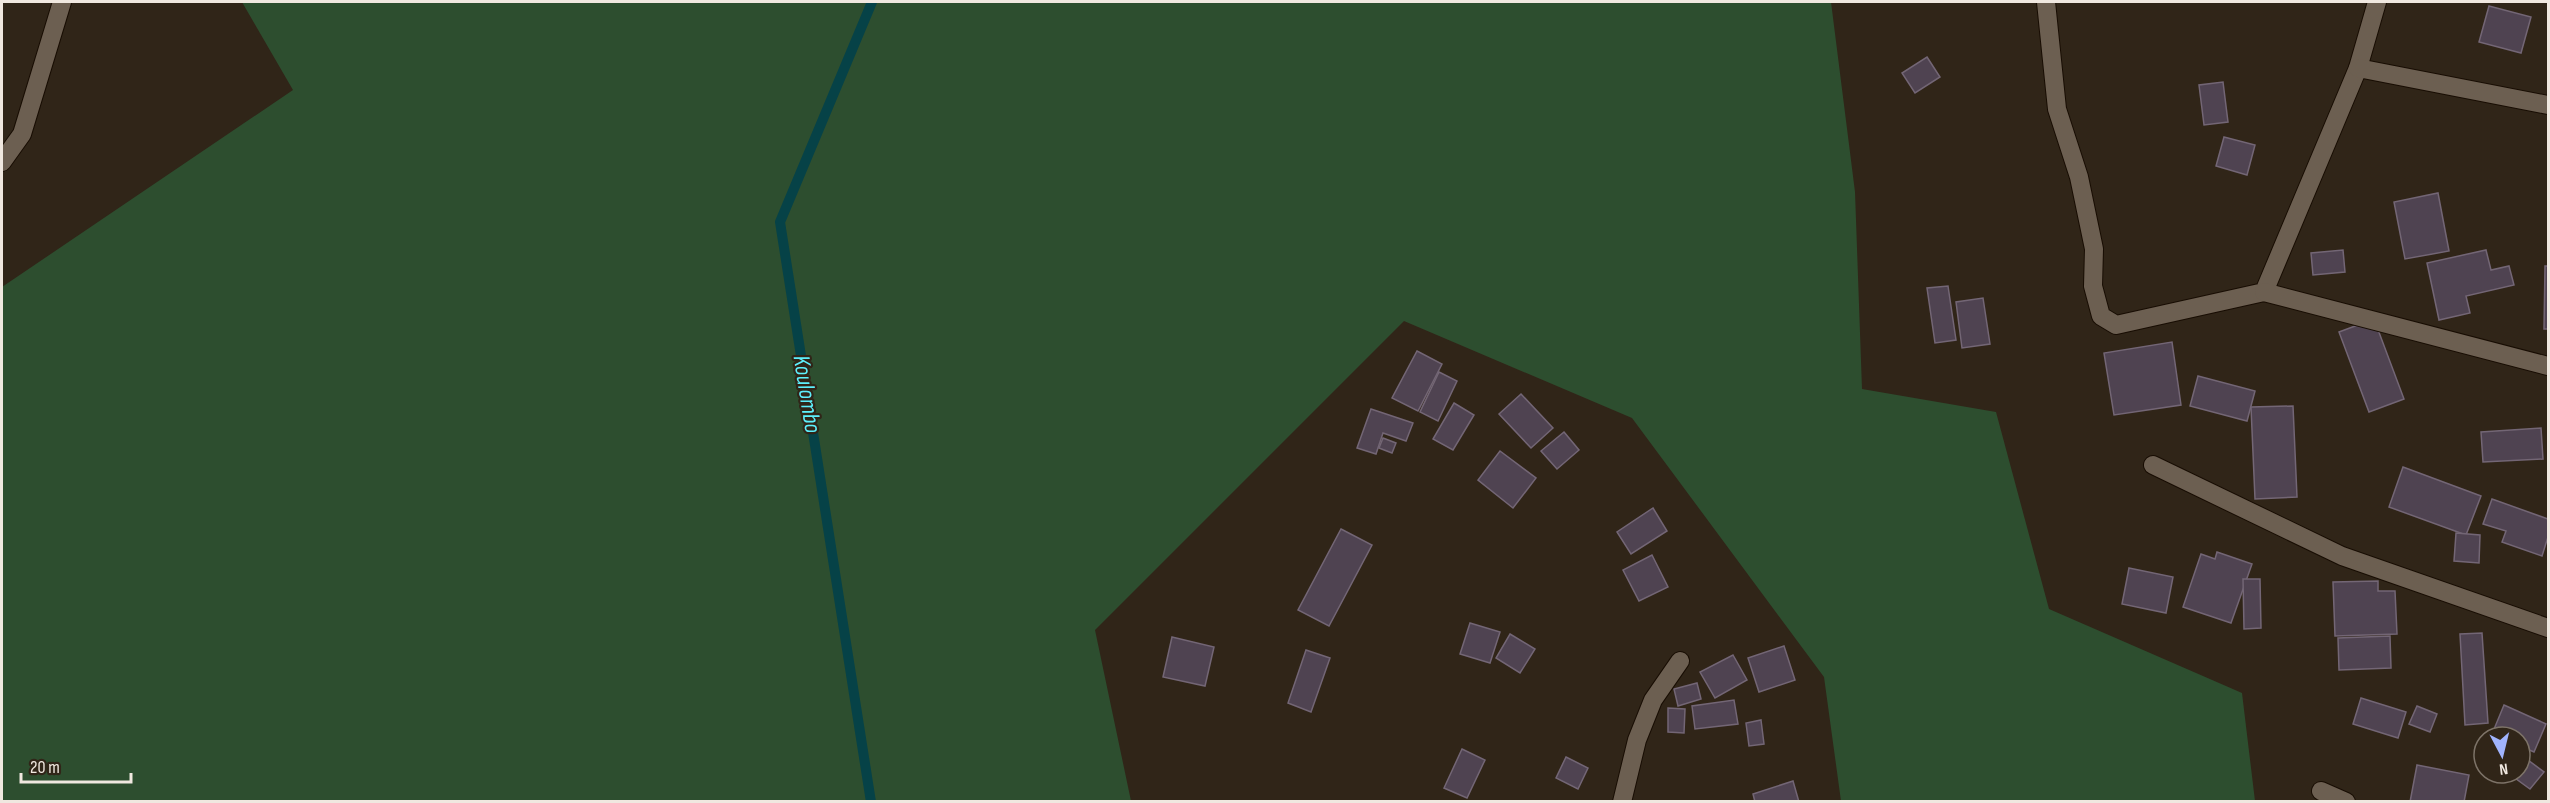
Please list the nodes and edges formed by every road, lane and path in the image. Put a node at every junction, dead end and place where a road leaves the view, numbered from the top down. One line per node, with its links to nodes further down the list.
1 (62, 2): 6 (street)
2 (2046, 2): 7 (street)
3 (2377, 2): 4 (street)
4 (2358, 68): 5 (street); 7 (street)
5 (2548, 105)
6 (2, 162)
7 (2264, 292): 8 (street)
8 (2548, 366)
9 (2152, 465): 10 (street)
10 (2548, 628)
11 (1680, 662): 13 (street)
12 (2321, 791): 14 (street)
13 (1622, 801)
14 (2346, 801)

